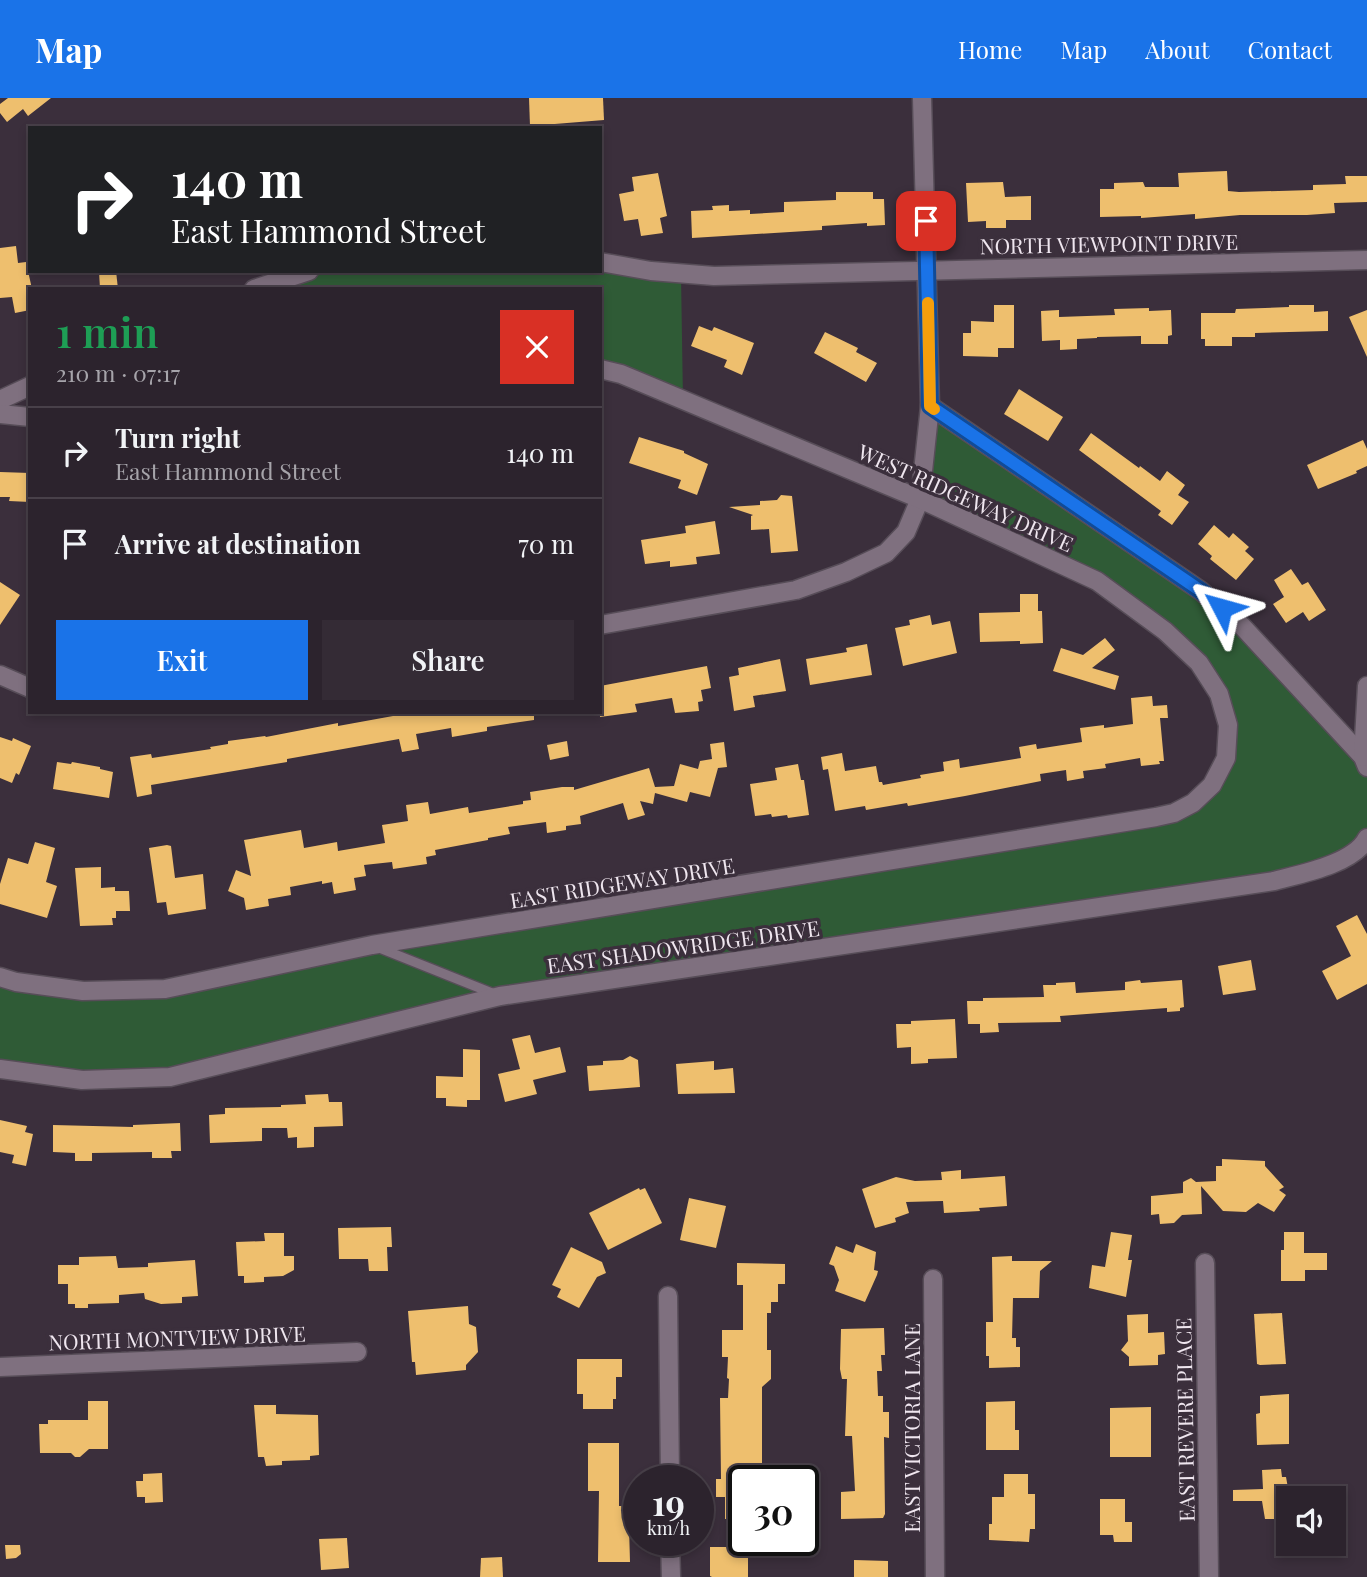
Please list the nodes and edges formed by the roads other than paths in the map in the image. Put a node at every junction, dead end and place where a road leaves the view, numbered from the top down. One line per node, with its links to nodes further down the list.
1 (922, 98): 4 (street)
2 (1367, 260): 4 (street, NORTH VIEWPOINT DRIVE)
3 (602, 262): 4 (street, NORTH VIEWPOINT DRIVE)
4 (928, 270): 10 (street)
5 (303, 273): 6 (street)
6 (260, 287)
7 (602, 370): 13 (street, WEST RIDGEWAY DRIVE)
8 (28, 387): 9 (street)
9 (0, 400)
10 (930, 406): 13 (street); 19 (street)
11 (0, 414): 12 (street)
12 (28, 417)
13 (920, 499): 14 (street); 18 (street, WEST RIDGEWAY DRIVE)
14 (602, 625)
15 (0, 675): 17 (street)
16 (1367, 686): 19 (street)
17 (28, 687)
18 (1226, 758): 21 (street, EAST RIDGEWAY DRIVE)
19 (1365, 762)
20 (1367, 838): 23 (street, EAST SHADOWRIDGE DRIVE)
21 (372, 945): 22 (street, EAST RIDGEWAY DRIVE); 23 (lane)
22 (0, 977)
23 (500, 996): 24 (street, EAST SHADOWRIDGE DRIVE)
24 (0, 1069)
25 (1205, 1264): 34 (street, EAST REVERE PLACE)
26 (933, 1279): 33 (street, EAST VICTORIA LANE)
27 (668, 1296): 30 (street)
28 (357, 1352): 29 (street, NORTH MONTVIEW DRIVE)
29 (0, 1367)
30 (670, 1465)
31 (670, 1556): 32 (street)
32 (671, 1577)
33 (935, 1577)
34 (1209, 1577)

